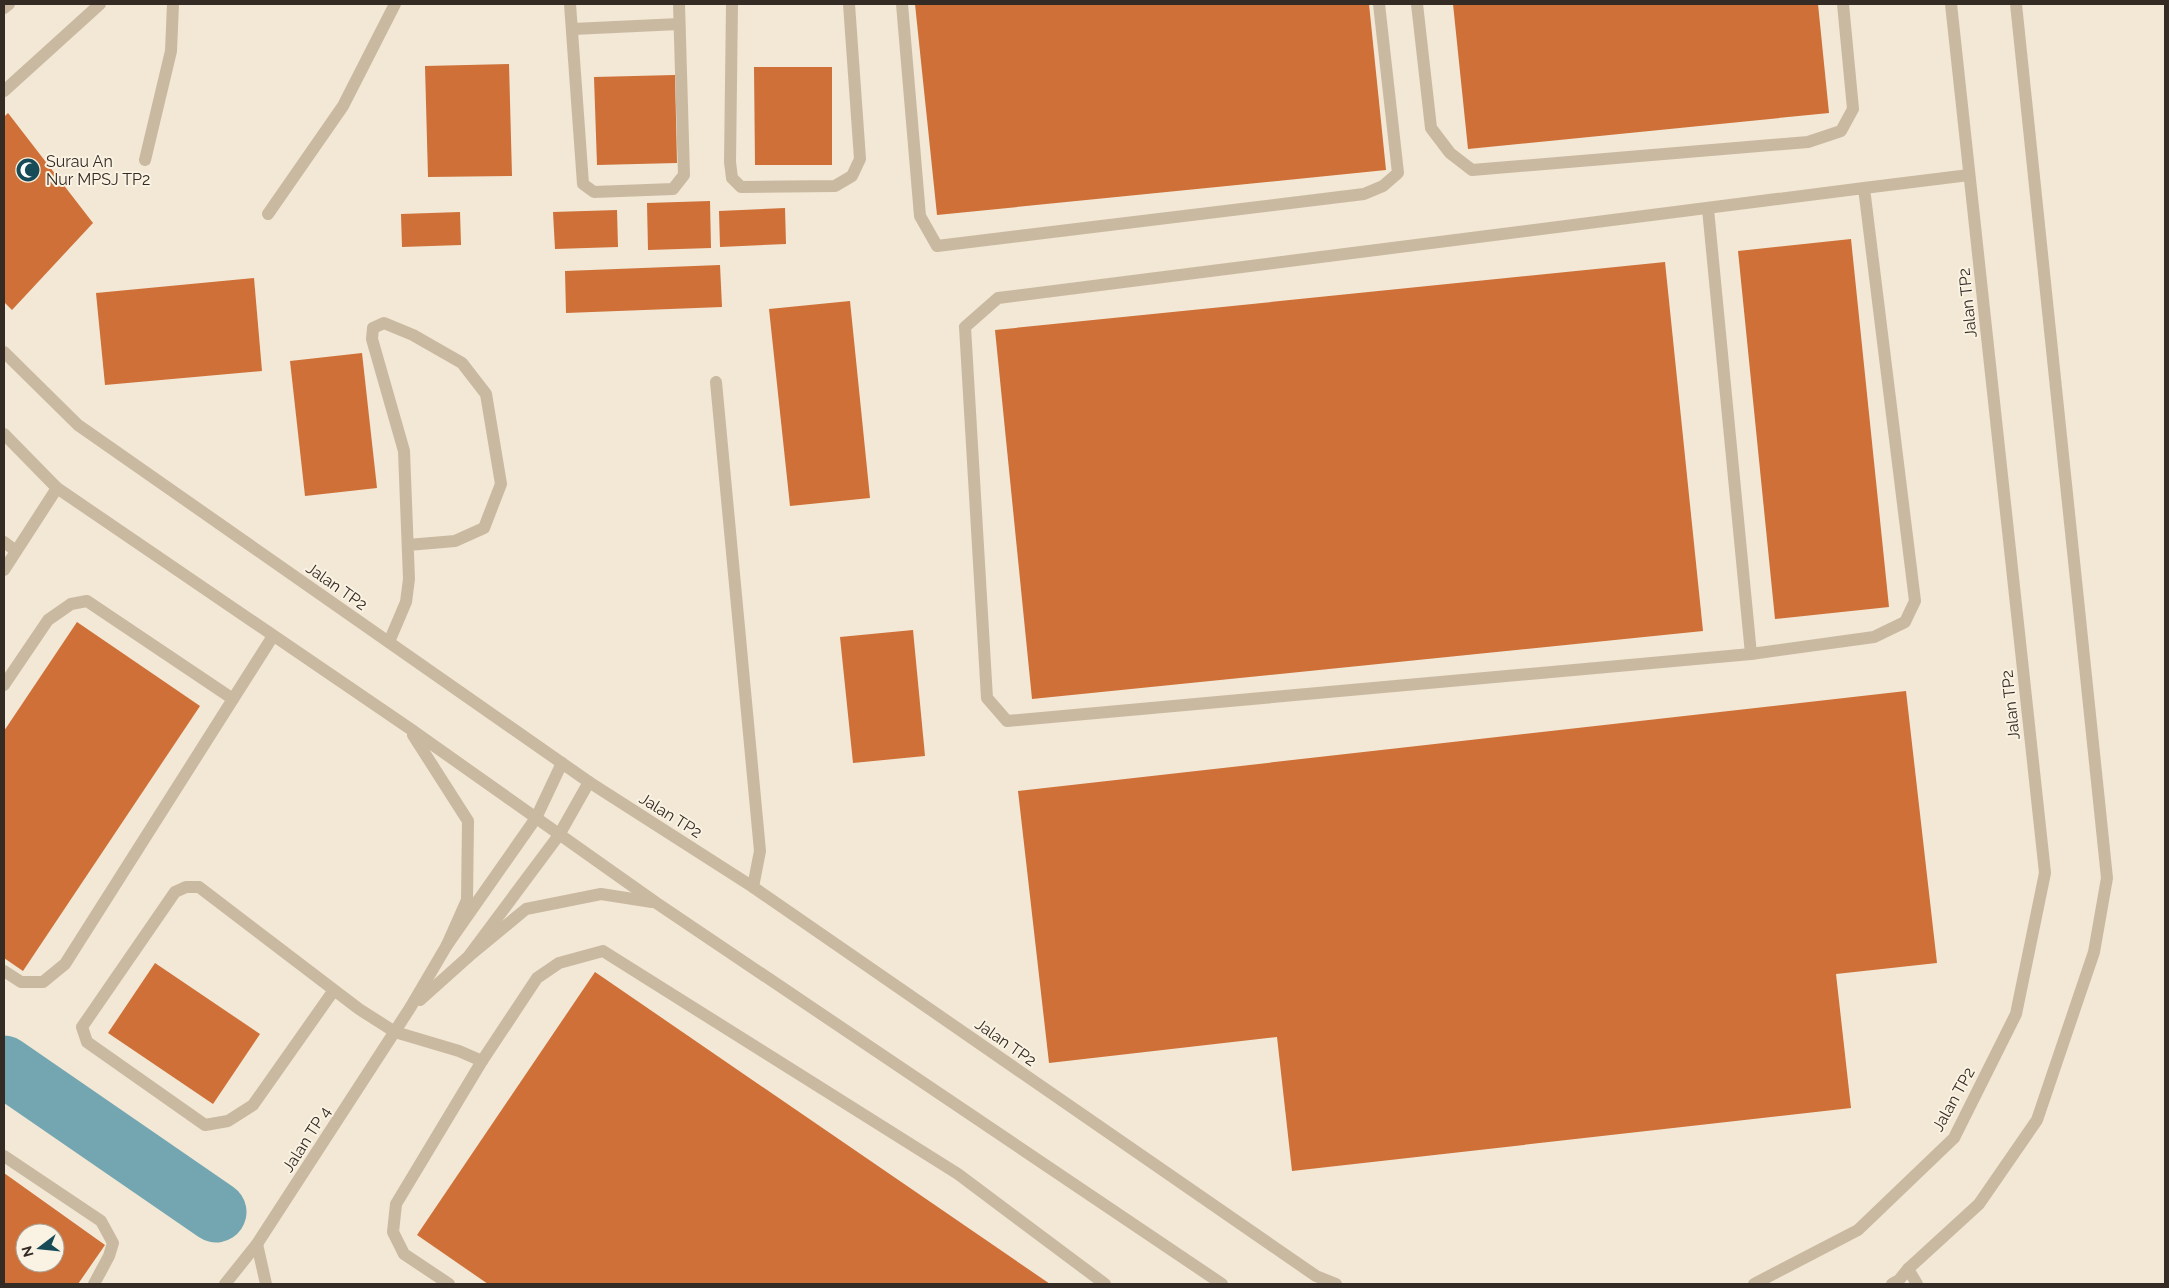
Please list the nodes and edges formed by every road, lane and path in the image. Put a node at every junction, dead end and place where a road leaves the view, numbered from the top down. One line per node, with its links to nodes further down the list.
1 (8, 4): 15 (street)
2 (100, 4): 18 (street)
3 (173, 4): 19 (street)
4 (395, 4): 23 (street)
5 (570, 4): 17 (street)
6 (679, 4): 16 (street)
7 (732, 4): 8 (street)
8 (849, 4)
9 (902, 4): 10 (street)
10 (1379, 4)
11 (1417, 4): 12 (street)
12 (1843, 4)
13 (1951, 4): 20 (street, Jalan TP2)
14 (2016, 4): 53 (street)
15 (4, 8)
16 (679, 24): 17 (street); 17 (street)
17 (573, 29)
18 (4, 91)
19 (145, 160)
20 (1969, 175): 21 (street); 61 (street, Jalan TP2)
21 (1864, 188): 22 (street); 34 (street)
22 (1708, 209): 34 (street); 34 (street)
23 (268, 214)
24 (4, 352): 33 (street, Jalan TP2)
25 (716, 382): 42 (street)
26 (4, 434): 27 (street)
27 (58, 488): 30 (street); 32 (street)
28 (4, 542): 30 (street)
29 (408, 545): 29 (street); 33 (street)
30 (16, 551): 31 (street)
31 (4, 570)
32 (273, 636): 36 (street); 37 (street)
33 (389, 642): 38 (street, Jalan TP2)
34 (1751, 654)
35 (4, 684): 36 (street)
36 (233, 699): 46 (street)
37 (409, 728): 40 (street); 44 (street)
38 (562, 764): 39 (street, Jalan TP2); 40 (street, Jalan TP 4)
39 (589, 782): 41 (street, Jalan TP 4); 42 (street, Jalan TP2)
40 (536, 818): 41 (street); 44 (street, Jalan TP 4)
41 (559, 835): 43 (street); 45 (street, Jalan TP 4)
42 (753, 887): 60 (street, Jalan TP2)
43 (655, 902): 45 (street); 59 (street)
44 (447, 945): 48 (street, Jalan TP 4)
45 (468, 957): 48 (street, Jalan TP 4)
46 (4, 971)
47 (334, 990): 47 (street); 49 (street)
48 (410, 1008): 49 (street, Jalan TP 4)
49 (394, 1032): 50 (street); 52 (street, Jalan TP 4)
50 (482, 1061): 57 (street); 58 (street)
51 (4, 1156): 54 (street)
52 (258, 1244): 55 (street, Jalan TP 4); 56 (street)
53 (1908, 1269): 62 (street); 63 (street)
54 (94, 1284)
55 (225, 1284)
56 (266, 1284)
57 (449, 1284)
58 (1105, 1284)
59 (1222, 1284)
60 (1336, 1284)
61 (1754, 1284)
62 (1892, 1284)
63 (1917, 1284)

